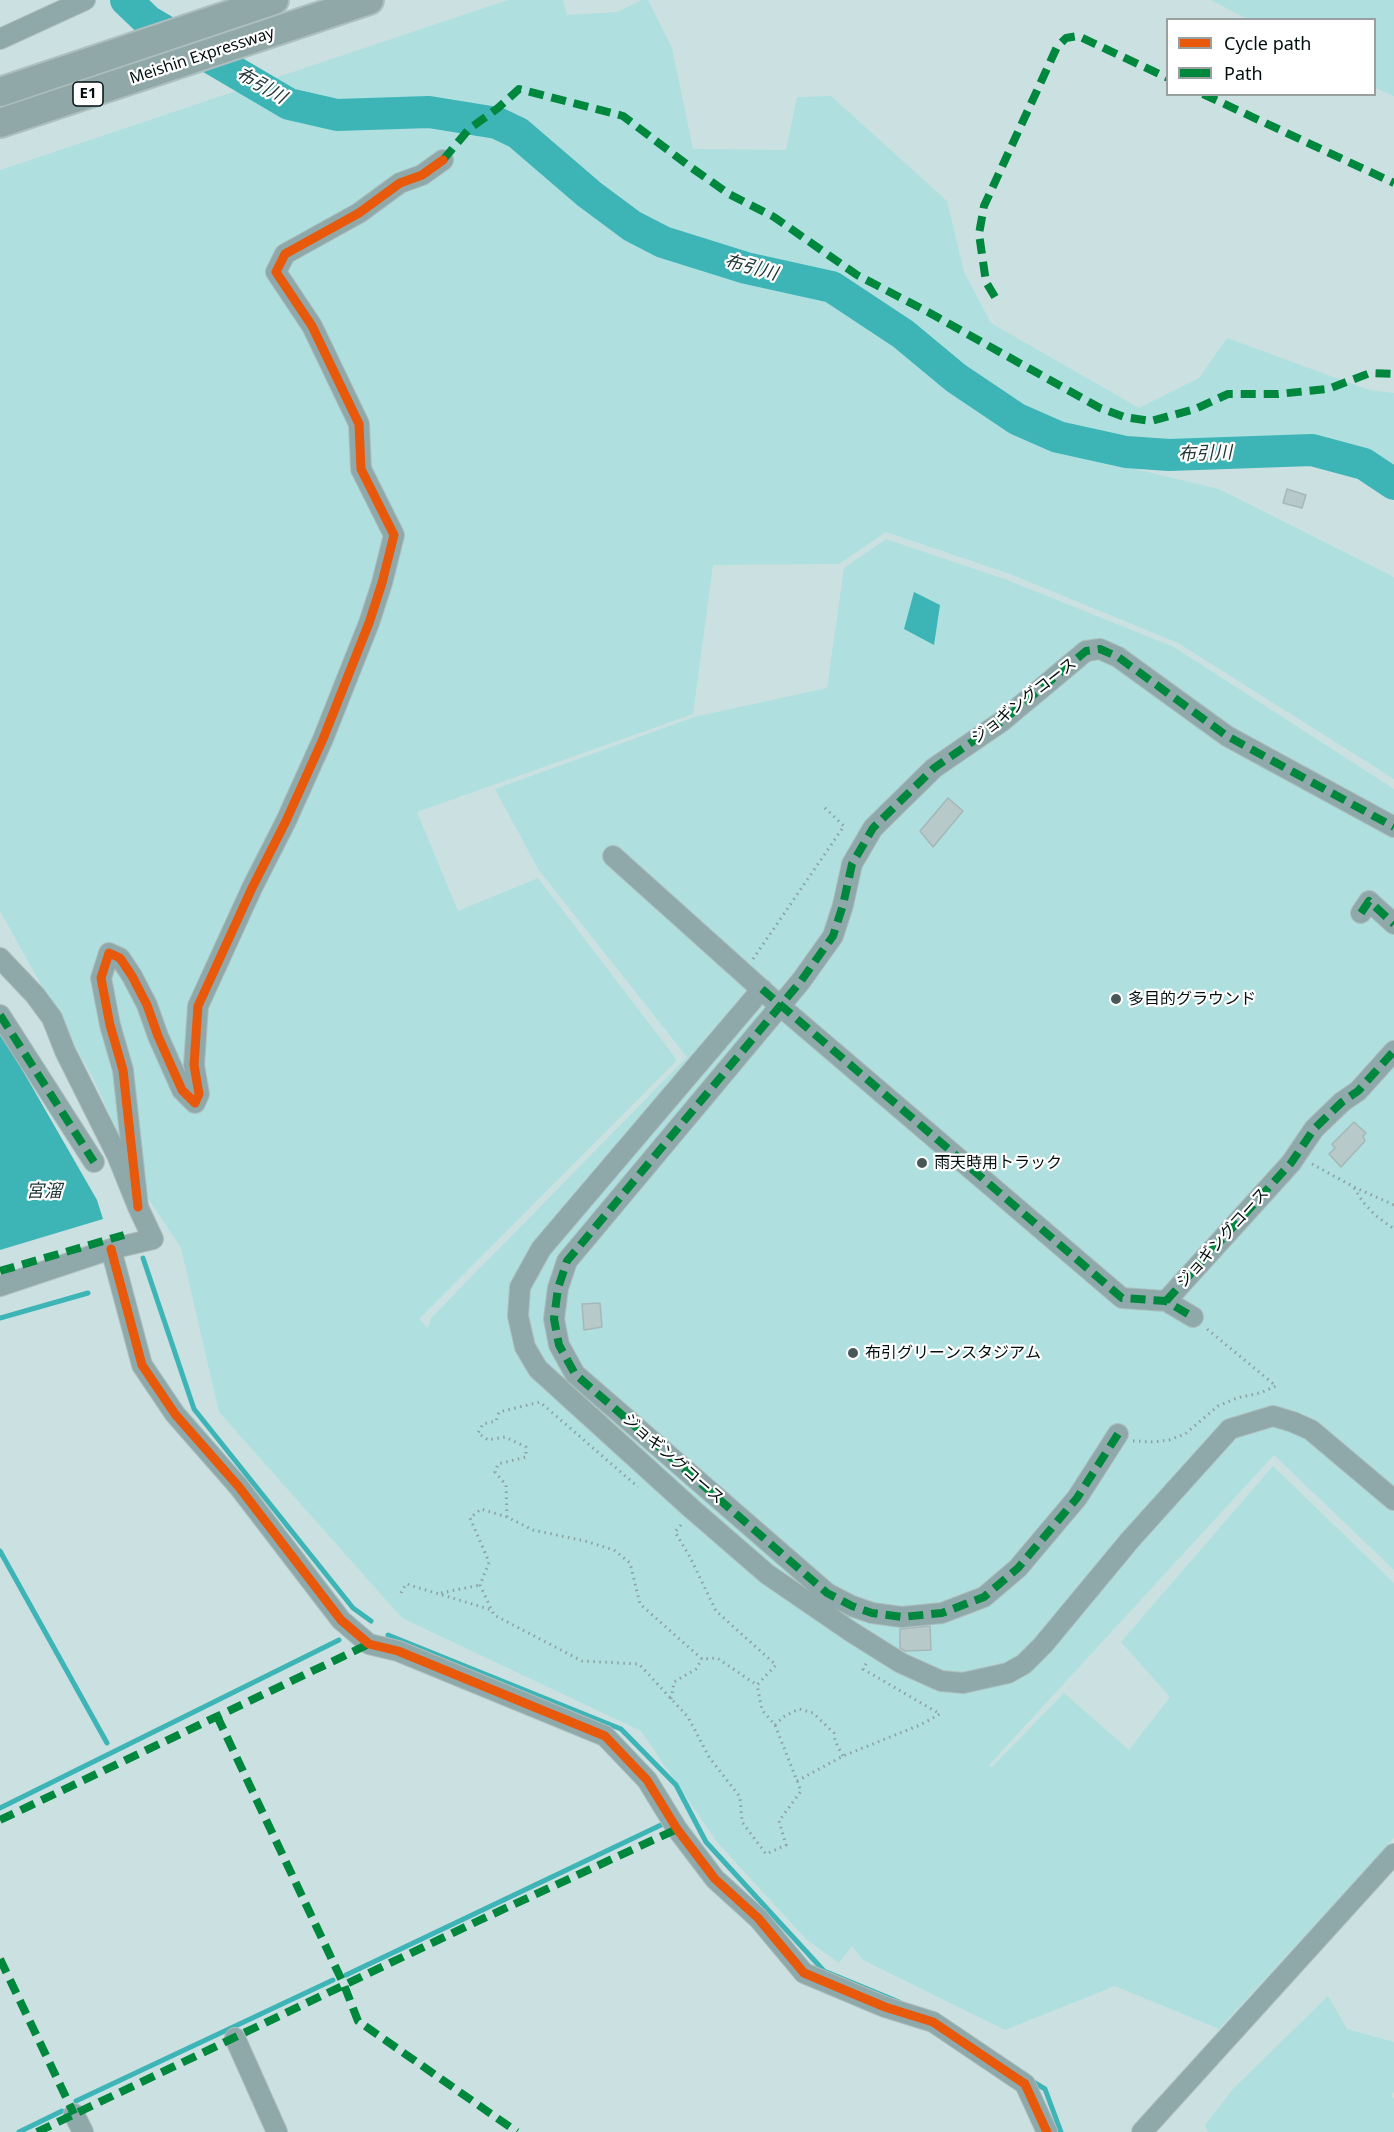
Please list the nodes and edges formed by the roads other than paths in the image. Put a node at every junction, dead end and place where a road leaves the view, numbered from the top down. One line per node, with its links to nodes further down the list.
1 (86, 0): 4 (street)
2 (274, 0): 5 (highway, Meishin Expressway / E1)
3 (369, 0): 6 (highway, Meishin Expressway / E1)
4 (0, 39)
5 (0, 92)
6 (0, 123)
7 (443, 160): 18 (street)
8 (1394, 827): 14 (street, ジョギングコース)
9 (613, 856): 13 (street, ジョギングコース)
10 (1361, 913): 11 (street)
11 (1394, 924)
12 (0, 958): 18 (street)
13 (762, 989): 14 (street, ジョギングコース); 25 (street)
14 (780, 1006): 22 (street, ジョギングコース); 24 (street, ジョギングコース)
15 (0, 1015): 17 (street)
16 (1394, 1051): 22 (street, ジョギングコース)
17 (94, 1162)
18 (138, 1207): 19 (street)
19 (117, 1242): 20 (street); 21 (street); 29 (street)
20 (0, 1271)
21 (0, 1286)
22 (1166, 1301): 23 (street)
23 (1193, 1317)
24 (1118, 1434)
25 (1394, 1500)
26 (1394, 1854): 30 (street)
27 (235, 2037): 28 (street)
28 (277, 2132)
29 (1047, 2132)
30 (1142, 2132)

